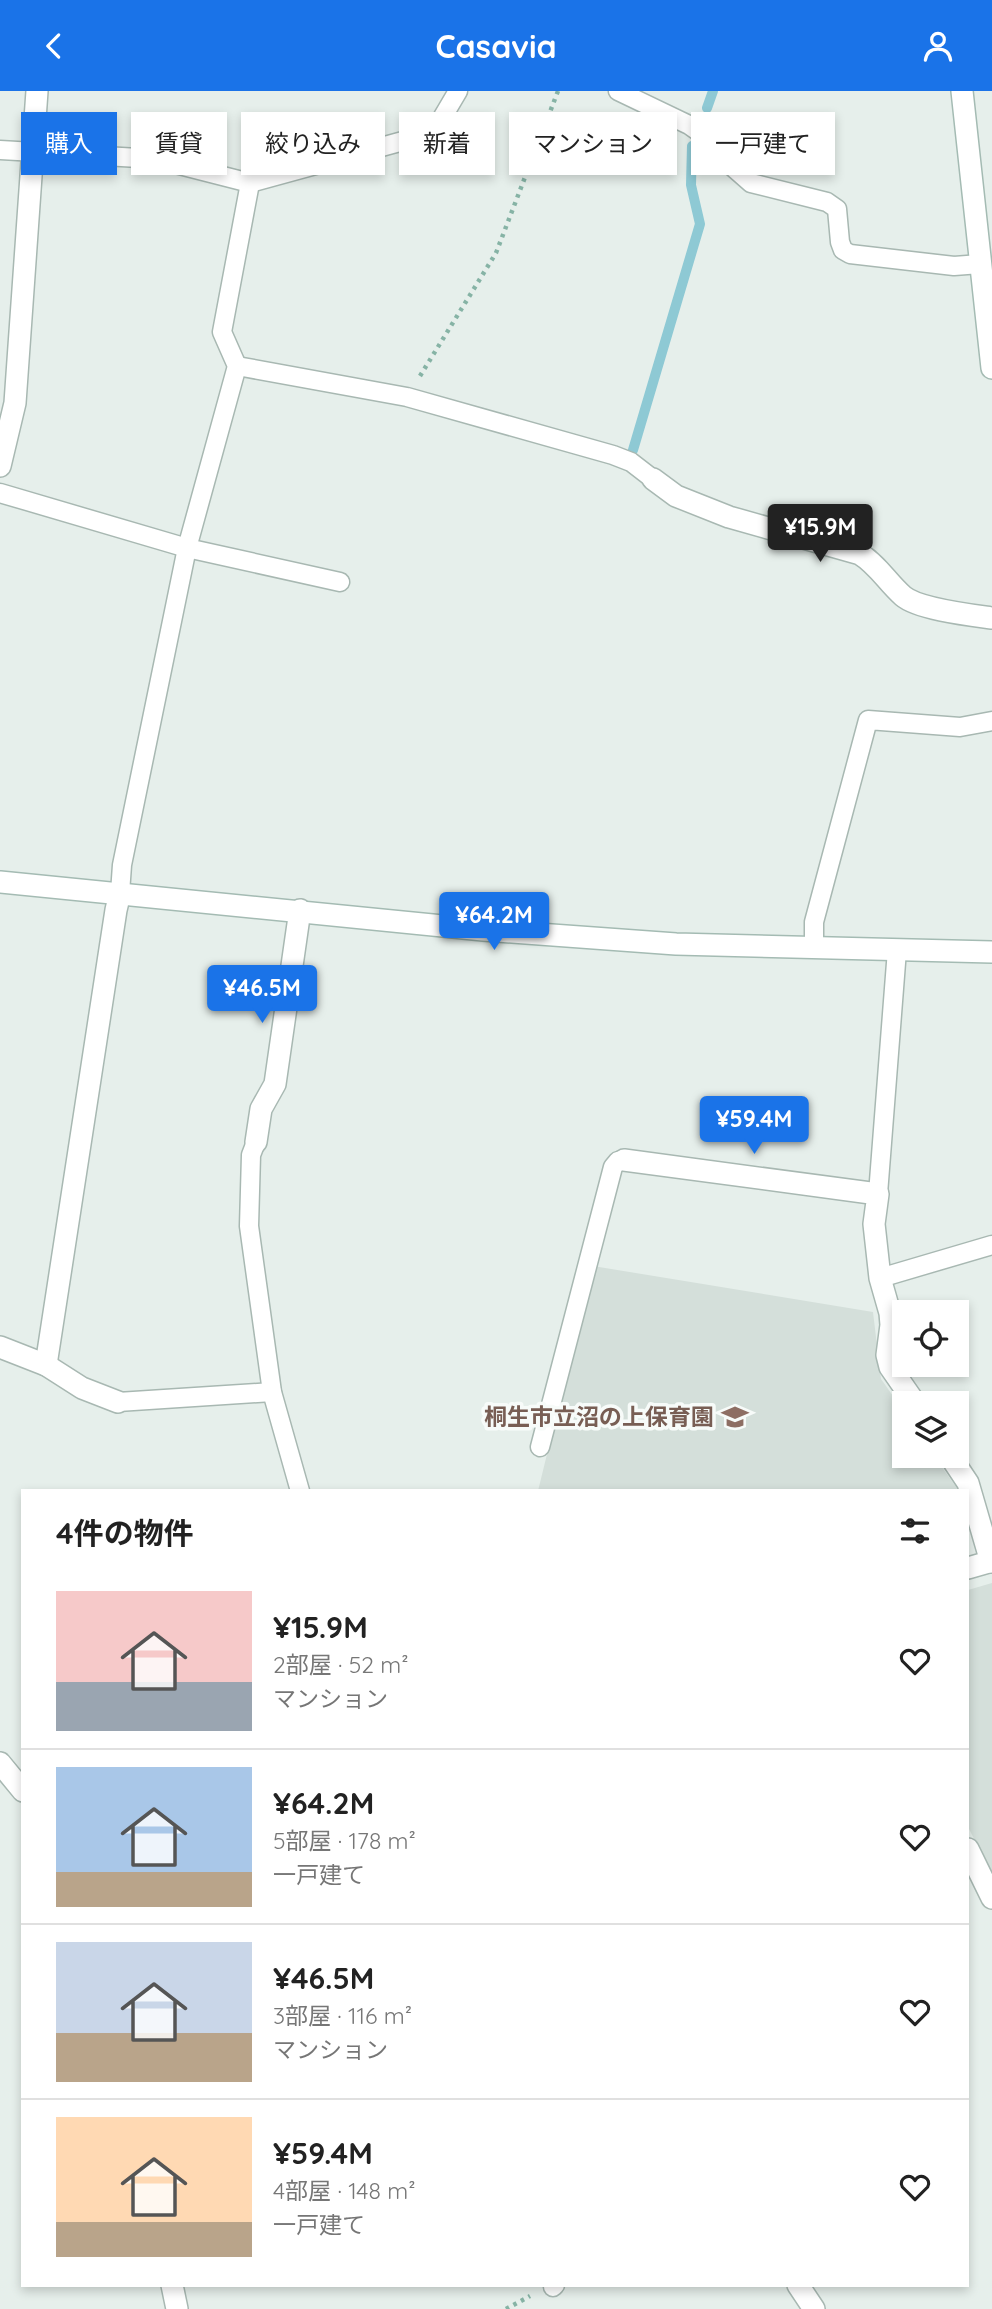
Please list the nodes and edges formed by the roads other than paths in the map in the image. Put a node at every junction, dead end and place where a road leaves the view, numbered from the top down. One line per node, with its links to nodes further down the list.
1 (37, 91): 5 (street)
2 (458, 91): 10 (lane)
3 (618, 91): 11 (lane)
4 (962, 91): 11 (street)
5 (35, 112)
6 (0, 150): 7 (lane)
7 (21, 152)
8 (117, 157): 10 (lane)
9 (31, 175): 14 (street)
10 (250, 183): 12 (lane)
11 (980, 264): 13 (street)
12 (237, 366): 15 (lane); 17 (lane)
13 (992, 368)
14 (0, 466)
15 (653, 479): 19 (street)
16 (0, 493): 17 (lane)
17 (187, 548): 18 (lane); 22 (lane)
18 (340, 582)
19 (992, 618)
20 (992, 721): 24 (lane)
21 (0, 882): 22 (street)
22 (120, 893): 23 (street); 33 (street)
23 (300, 910): 24 (street); 27 (street)
24 (814, 949): 25 (street)
25 (897, 950): 26 (street); 29 (lane)
26 (992, 953)
27 (256, 1142): 35 (lane)
28 (624, 1160): 29 (street); 37 (lane)
29 (878, 1194): 31 (street)
30 (992, 1245): 31 (lane)
31 (880, 1278): 34 (street)
32 (0, 1347): 33 (street)
33 (46, 1365): 36 (street)
34 (907, 1391)
35 (272, 1392): 36 (lane); 39 (lane)
36 (118, 1402)
37 (540, 1447)
38 (958, 1468): 40 (street)
39 (299, 1489)
40 (991, 1562): 41 (street)
41 (969, 1568)
42 (0, 1763): 43 (street)
43 (21, 1789)
44 (969, 1851): 45 (street)
45 (992, 1898)
46 (172, 2287): 48 (street)
47 (798, 2287): 49 (street)
48 (177, 2309)
49 (814, 2309)

